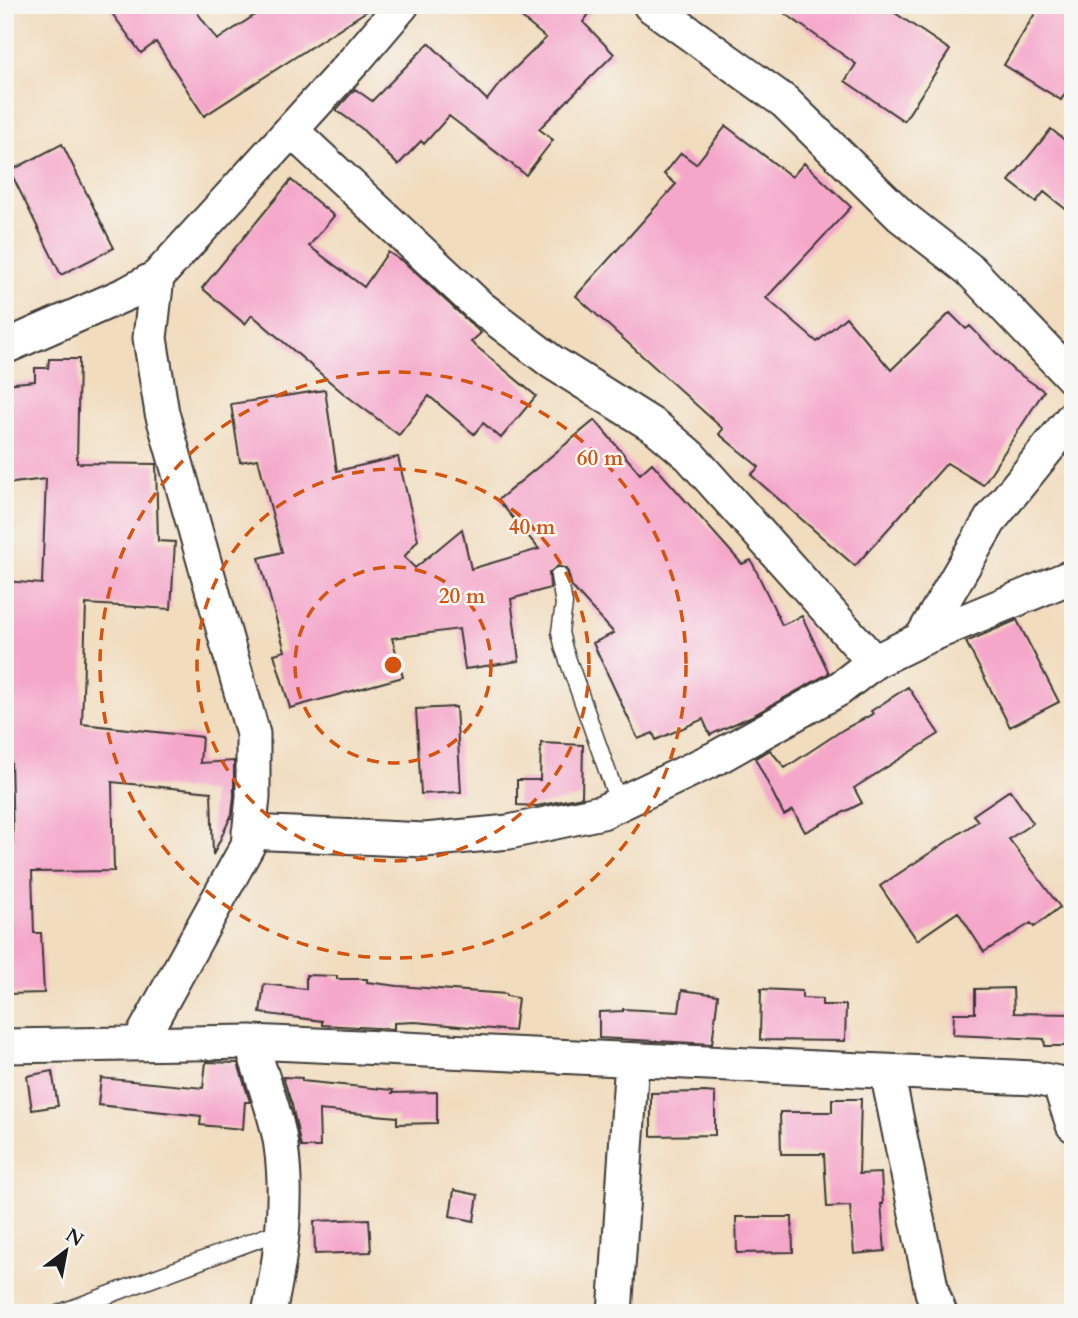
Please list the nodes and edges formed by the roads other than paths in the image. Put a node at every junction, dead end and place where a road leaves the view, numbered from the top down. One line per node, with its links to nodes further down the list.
1 (402, 5): 3 (street)
2 (650, 5): 6 (street)
3 (292, 131): 4 (street); 11 (street)
4 (157, 277): 5 (street); 13 (street)
5 (5, 347)
6 (1073, 378)
7 (1073, 417): 10 (street)
8 (559, 576): 12 (lane)
9 (1073, 576): 10 (street)
10 (921, 639): 11 (street)
11 (874, 662): 12 (street)
12 (619, 804): 13 (street)
13 (249, 832): 15 (street)
14 (251, 1042): 15 (street); 17 (street); 21 (street)
15 (139, 1043): 16 (street)
16 (5, 1046)
17 (632, 1060): 18 (street); 24 (street)
18 (887, 1072): 19 (street); 25 (street)
19 (1066, 1084): 20 (street)
20 (1073, 1125)
21 (283, 1230): 22 (lane); 23 (street)
22 (60, 1313)
23 (269, 1313)
24 (615, 1313)
25 (940, 1313)

